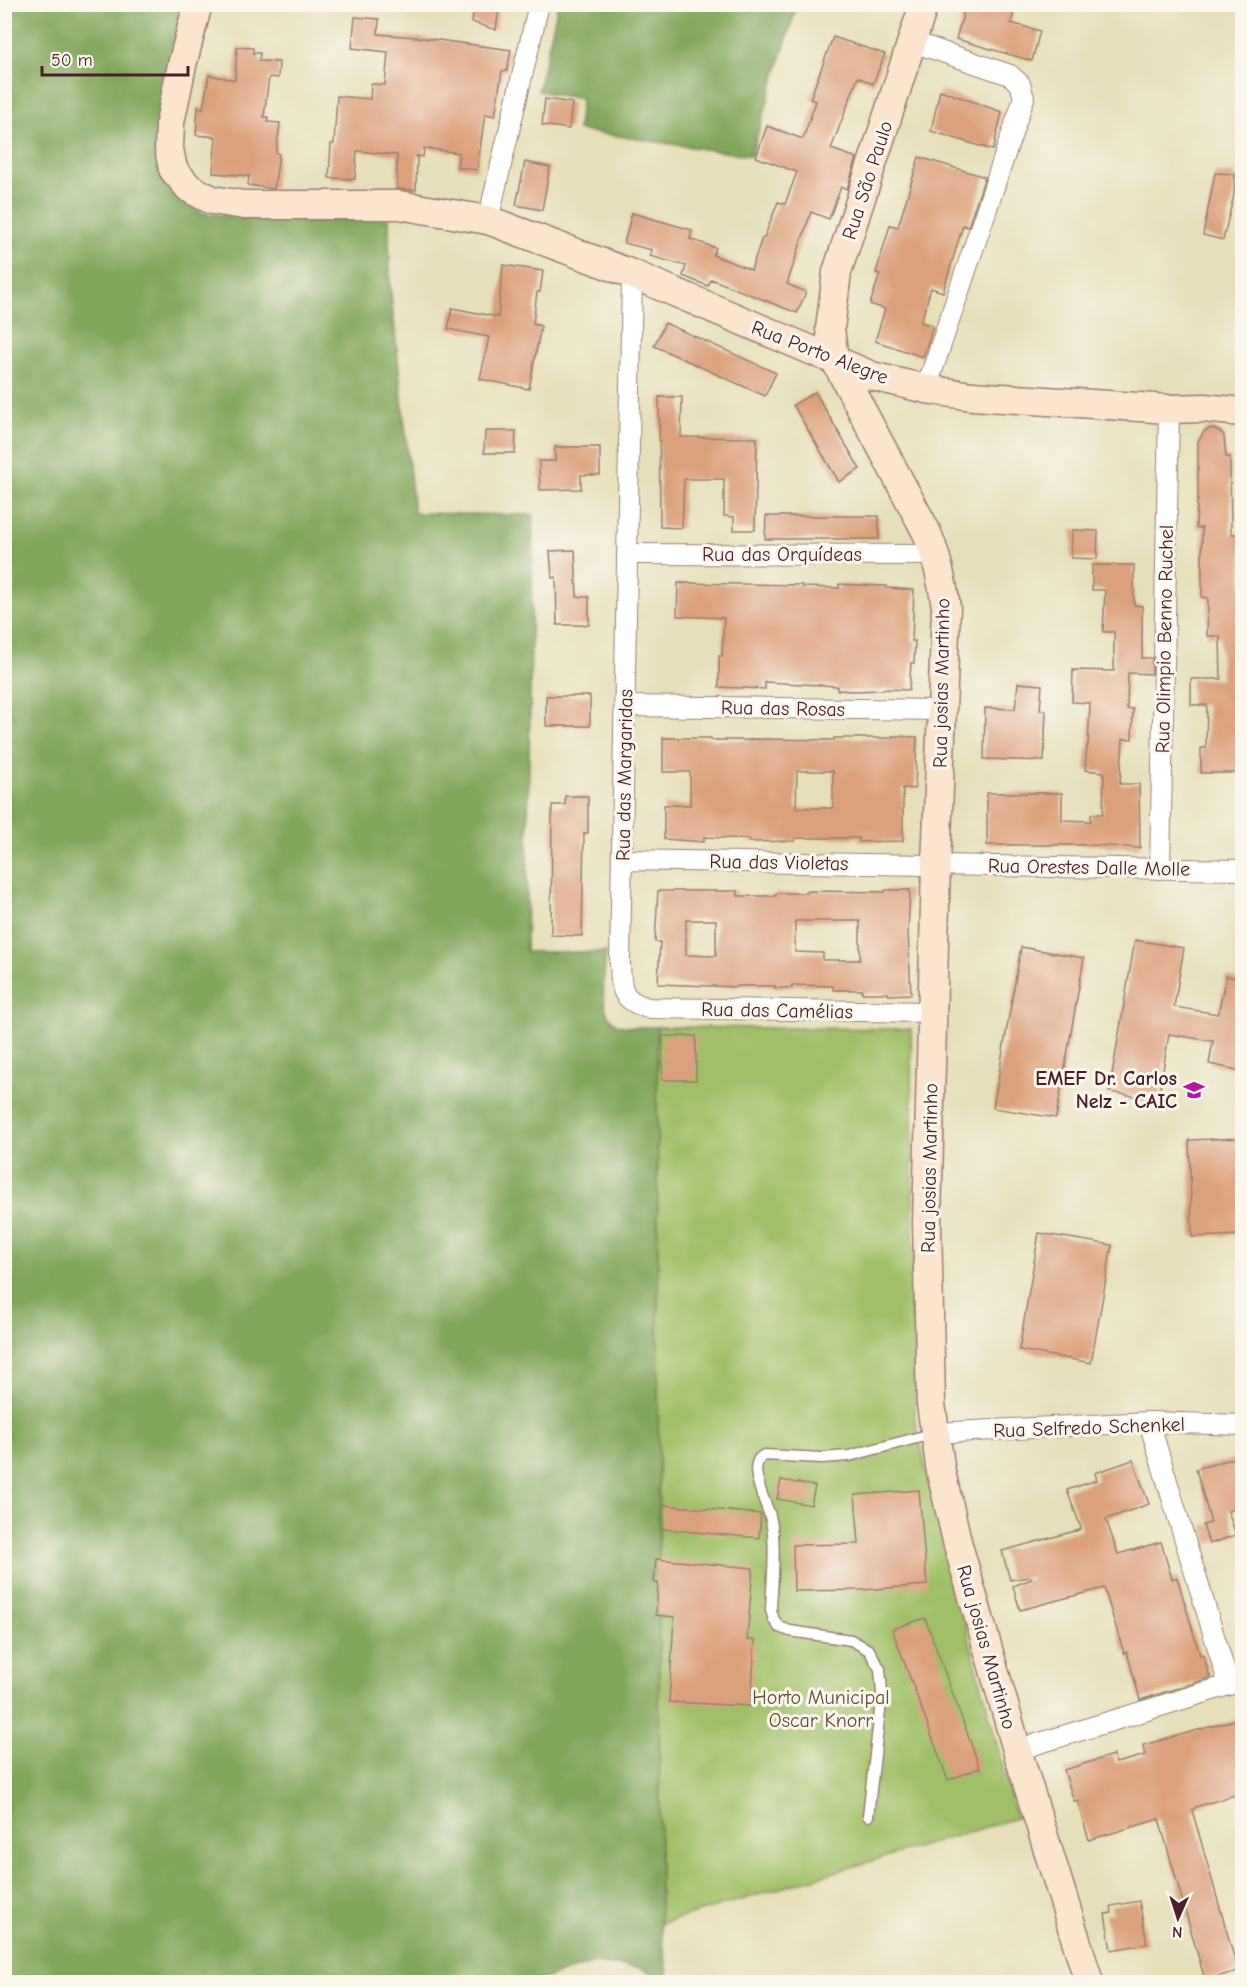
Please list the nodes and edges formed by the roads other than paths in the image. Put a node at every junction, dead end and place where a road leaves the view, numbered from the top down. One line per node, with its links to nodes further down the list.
1 (198, 4): 5 (street, Rua Porto Alegre)
2 (539, 4): 5 (street)
3 (924, 4): 4 (street, Rua São Paulo)
4 (914, 42): 7 (street, Rua São Paulo); 8 (street)
5 (488, 220): 6 (street, Rua Porto Alegre)
6 (632, 274): 7 (street, Rua Porto Alegre); 11 (street, Rua das Margaridas)
7 (834, 358): 8 (street, Rua Porto Alegre); 12 (street, Rua josias Martinho)
8 (926, 389): 9 (street, Rua Porto Alegre)
9 (1169, 409): 10 (street, Rua Porto Alegre); 17 (street, Rua Olimpio Benno Ruchel)
10 (1242, 412)
11 (628, 554): 12 (street, Rua das Orquídeas); 13 (street, Rua das Margaridas)
12 (936, 555): 14 (street, Rua josias Martinho)
13 (625, 706): 14 (street, Rua das Rosas); 15 (street, Rua das Margaridas)
14 (941, 710): 16 (street, Rua josias Martinho)
15 (622, 860): 16 (street, Rua das Violetas); 19 (street, Rua das Margaridas)
16 (936, 865): 17 (street, Rua Orestes Dalle Molle); 20 (street, Rua josias Martinho)
17 (1160, 869): 18 (street, Rua Orestes Dalle Molle)
18 (1242, 870)
19 (624, 995): 20 (street, Rua das Camélias)
20 (933, 1012): 23 (street, Rua josias Martinho)
21 (1149, 1422): 22 (street, Rua Selfredo Schenkel); 23 (street, Rua Selfredo Schenkel); 24 (street)
22 (1242, 1425)
23 (935, 1433): 25 (street, Rua josias Martinho); 26 (lane)
24 (1236, 1683): 25 (street)
25 (1017, 1750): 27 (street, Rua josias Martinho)
26 (868, 1816)
27 (1089, 1983)

